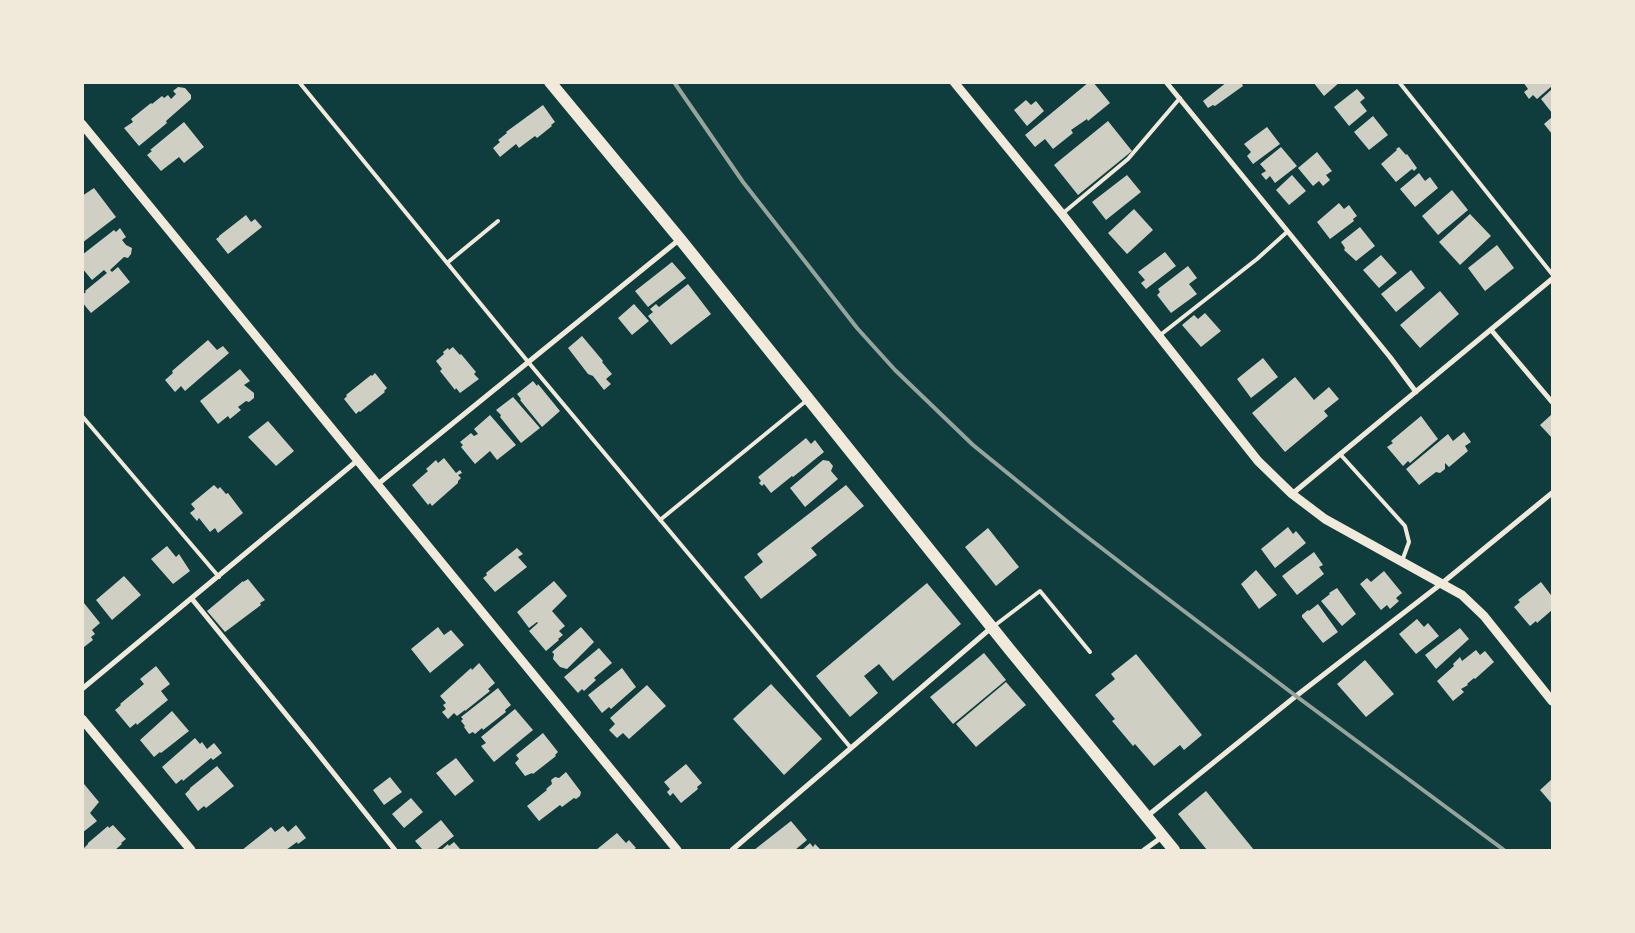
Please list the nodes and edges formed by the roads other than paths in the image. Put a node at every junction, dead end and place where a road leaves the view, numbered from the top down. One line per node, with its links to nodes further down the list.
1 (299, 82): 12 (lane)
2 (550, 82): 11 (main road)
3 (954, 82): 8 (street)
4 (1166, 82): 6 (street)
5 (1399, 82): 13 (lane)
6 (1180, 98): 8 (lane); 10 (street)
7 (82, 124): 23 (street)
8 (1062, 214): 16 (street)
9 (498, 222): 12 (lane)
10 (1287, 232): 16 (lane); 18 (street)
11 (680, 239): 17 (street); 19 (main road)
12 (447, 263): 17 (lane)
13 (1552, 274)
14 (1552, 280): 15 (street)
15 (1492, 331): 18 (street); 20 (street)
16 (1159, 336): 26 (street)
17 (529, 363): 24 (street); 27 (lane)
18 (1416, 392): 22 (street)
19 (809, 398): 27 (lane); 32 (main road)
20 (1552, 402)
21 (82, 416): 29 (lane)
22 (1340, 454): 26 (street); 28 (lane)
23 (358, 460): 24 (street); 29 (street)
24 (378, 484): 42 (street)
25 (1552, 493): 30 (street)
26 (1292, 494): 28 (street)
27 (660, 520): 37 (lane)
28 (1402, 562): 30 (street)
29 (219, 577): 31 (street)
30 (1441, 584): 35 (street); 38 (street)
31 (192, 599): 34 (street); 41 (street)
32 (992, 627): 33 (lane); 37 (street); 38 (main road)
33 (1090, 652)
34 (82, 689)
35 (1552, 700)
36 (82, 719): 40 (street)
37 (851, 748): 43 (street)
38 (1145, 818): 39 (main road)
39 (1162, 837): 44 (street); 45 (main road)
40 (191, 850)
41 (395, 850)
42 (677, 850)
43 (732, 850)
44 (1144, 850)
45 (1174, 850)

